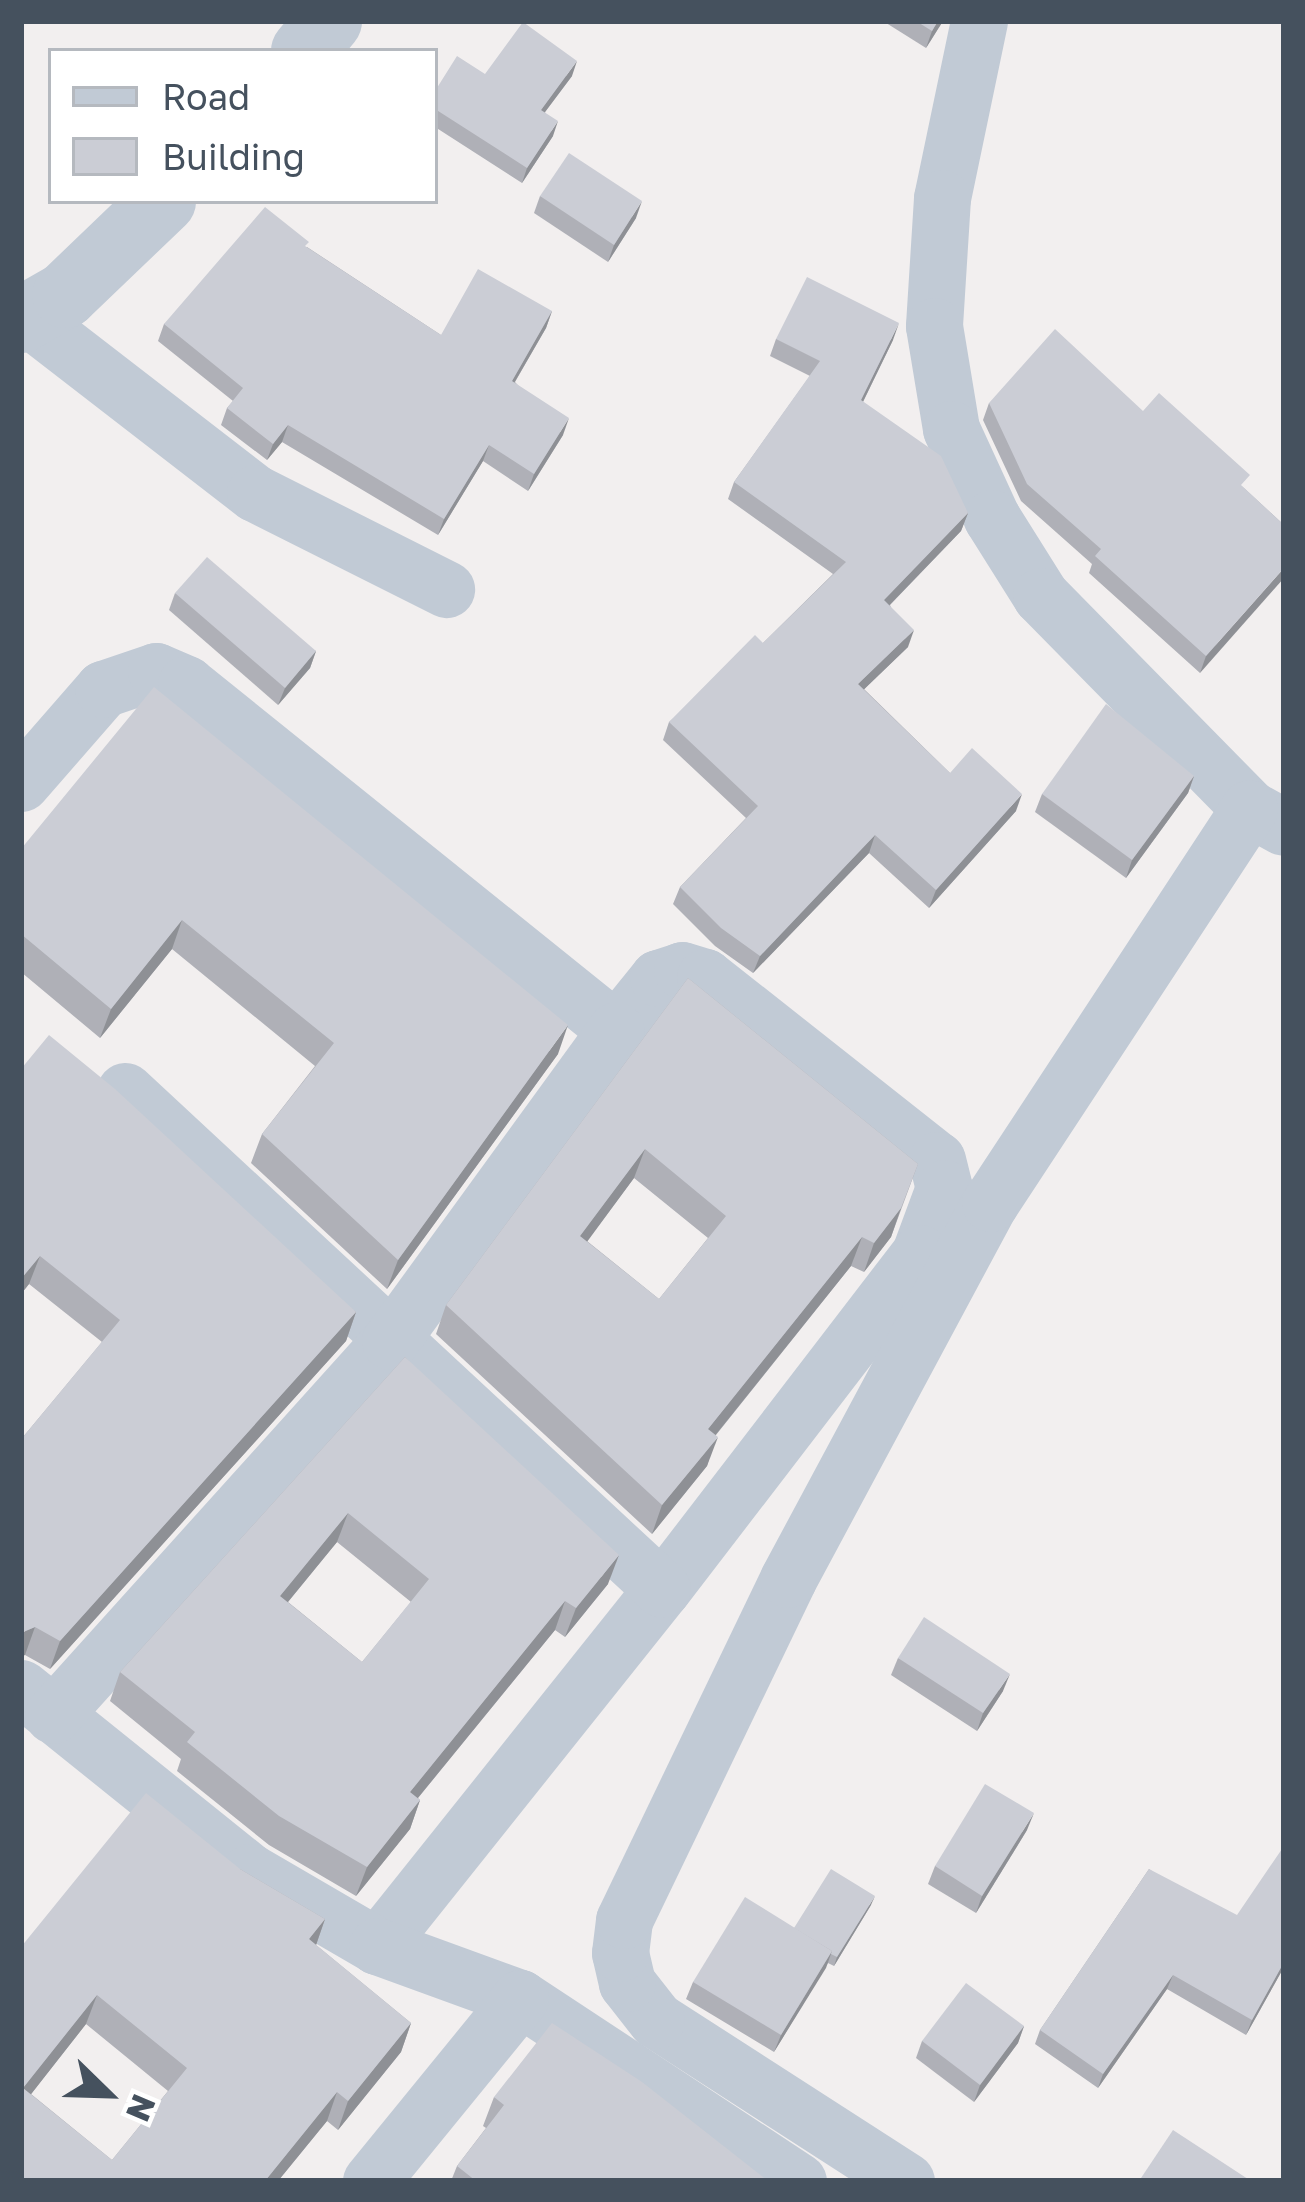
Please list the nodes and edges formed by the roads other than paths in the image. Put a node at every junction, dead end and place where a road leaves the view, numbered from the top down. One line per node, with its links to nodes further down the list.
1 (329, 21): 3 (street)
2 (979, 21): 8 (street)
3 (306, 48)
4 (160, 204): 5 (street)
5 (24, 319): 6 (street)
6 (446, 589)
7 (21, 783): 9 (street)
8 (1266, 817): 18 (street)
9 (616, 1030): 11 (street); 12 (street)
10 (125, 1091): 11 (street)
11 (390, 1340): 12 (street); 13 (street)
12 (662, 1589): 14 (street)
13 (37, 1702): 14 (street)
14 (377, 1946): 15 (street)
15 (520, 1998): 16 (street); 17 (street)
16 (371, 2181)
17 (798, 2181)
18 (906, 2181)

